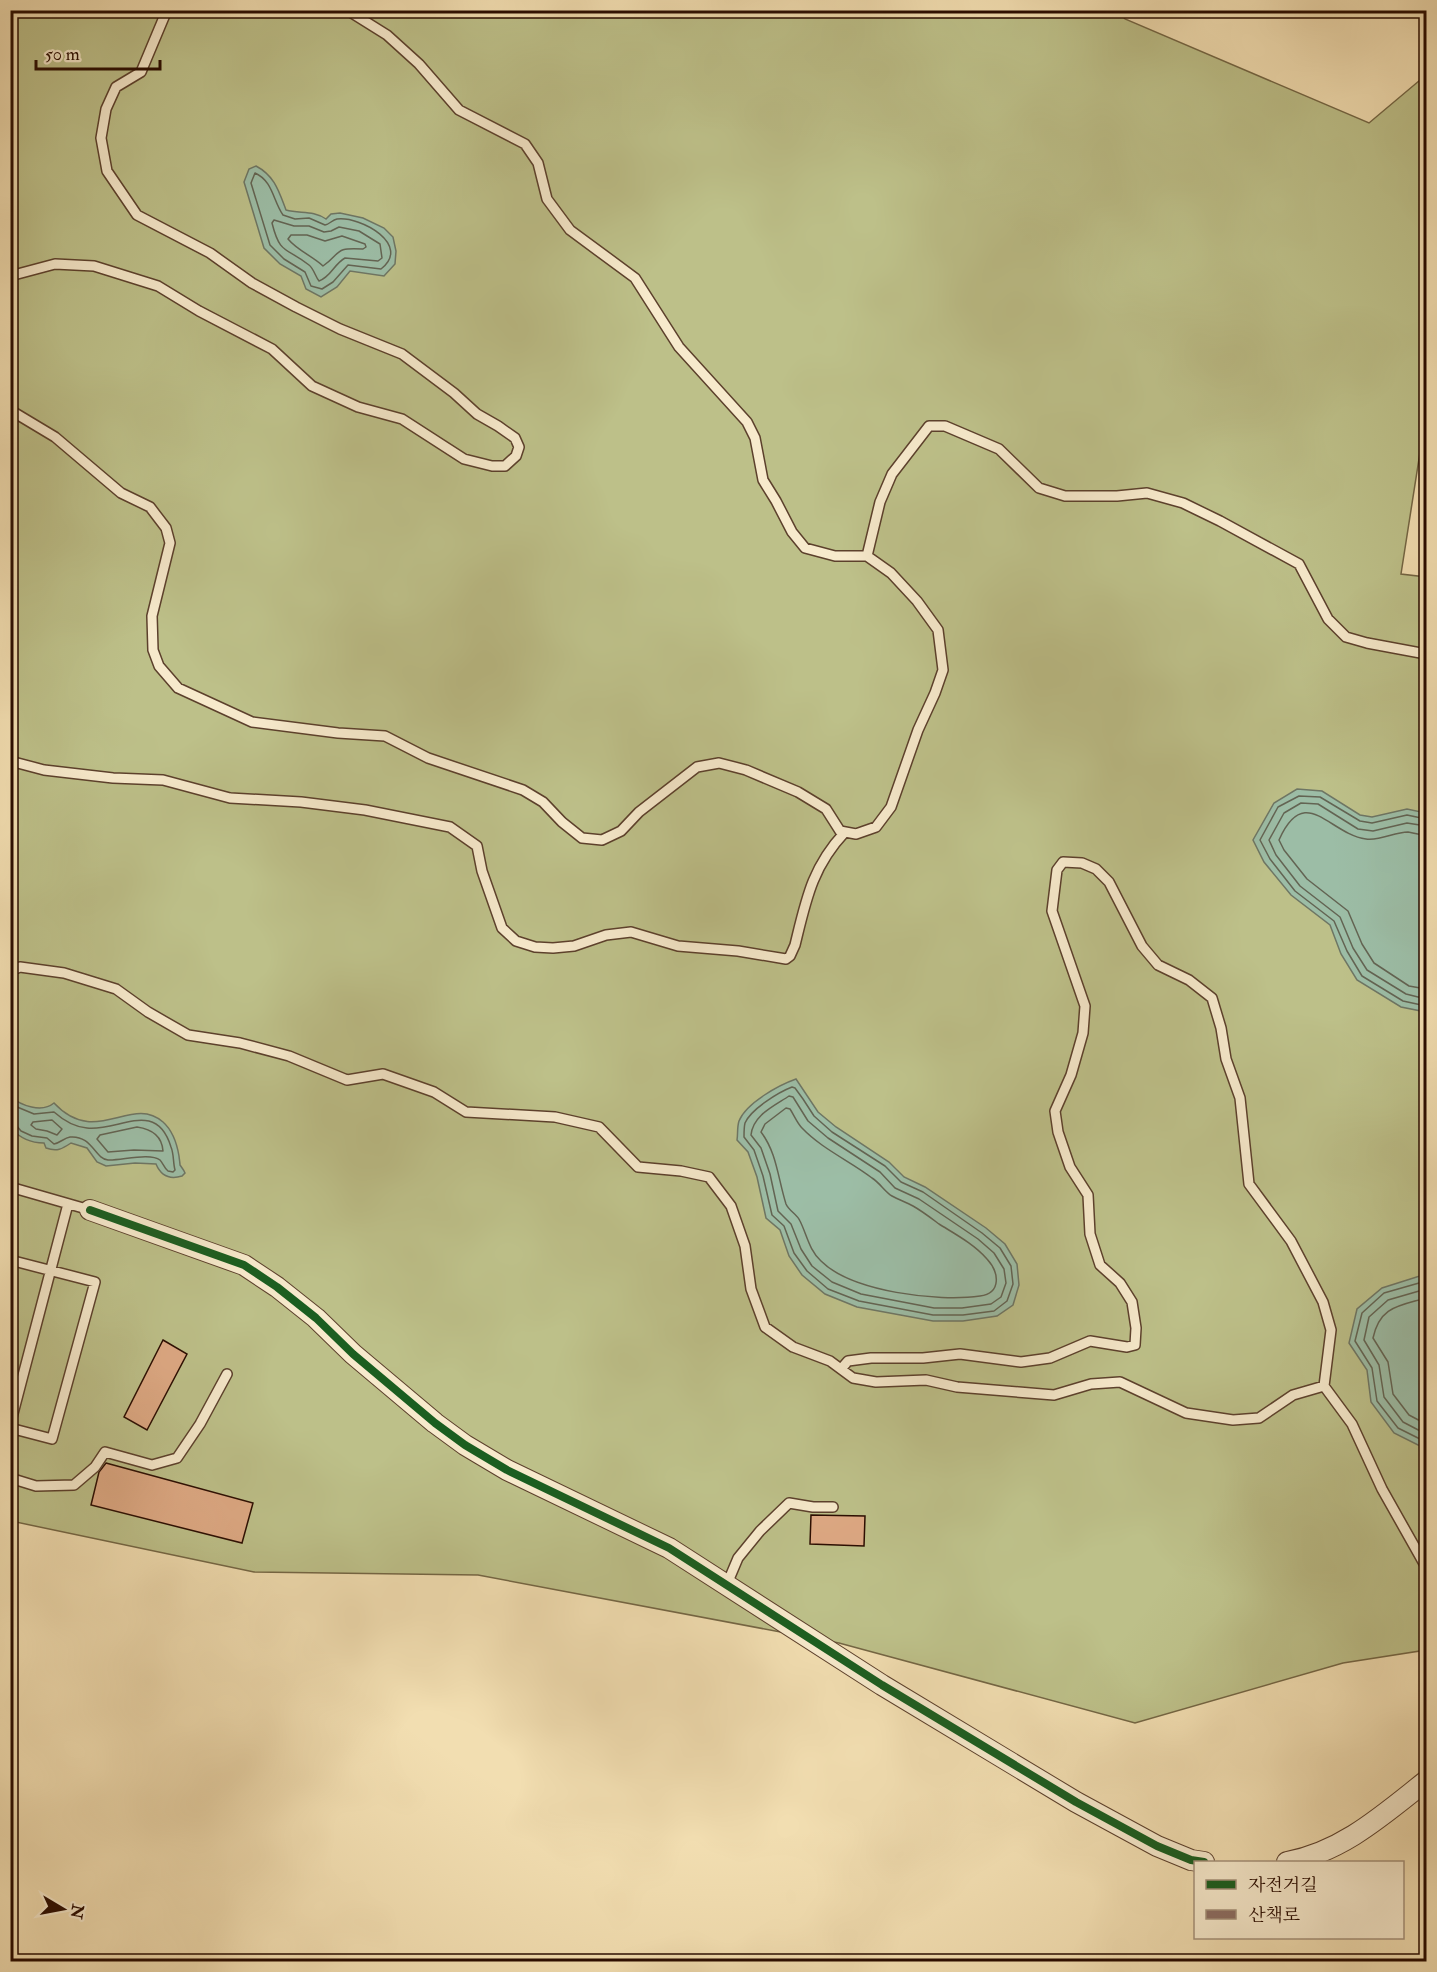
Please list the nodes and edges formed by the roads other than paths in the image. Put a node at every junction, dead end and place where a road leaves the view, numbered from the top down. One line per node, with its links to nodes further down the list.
1 (167, 10): 3 (lane)
2 (347, 10): 5 (lane)
3 (10, 276)
4 (10, 410): 8 (lane)
5 (867, 556): 6 (lane); 8 (lane)
6 (1426, 654)
7 (10, 760): 8 (lane)
8 (845, 832)
9 (10, 971): 15 (lane)
10 (10, 1187): 11 (lane)
11 (68, 1204): 12 (lane); 14 (lane)
12 (90, 1210): 22 (street)
13 (10, 1260): 14 (lane)
14 (51, 1270): 18 (lane); 18 (lane)
15 (841, 1369): 17 (lane); 17 (lane)
16 (227, 1374): 19 (lane)
17 (1324, 1386): 21 (lane)
18 (10, 1427)
19 (10, 1478)
20 (832, 1507): 22 (lane)
21 (1426, 1567)
22 (727, 1584): 24 (street)
23 (1426, 1781): 25 (street)
24 (1198, 1861)
25 (1294, 1861)

